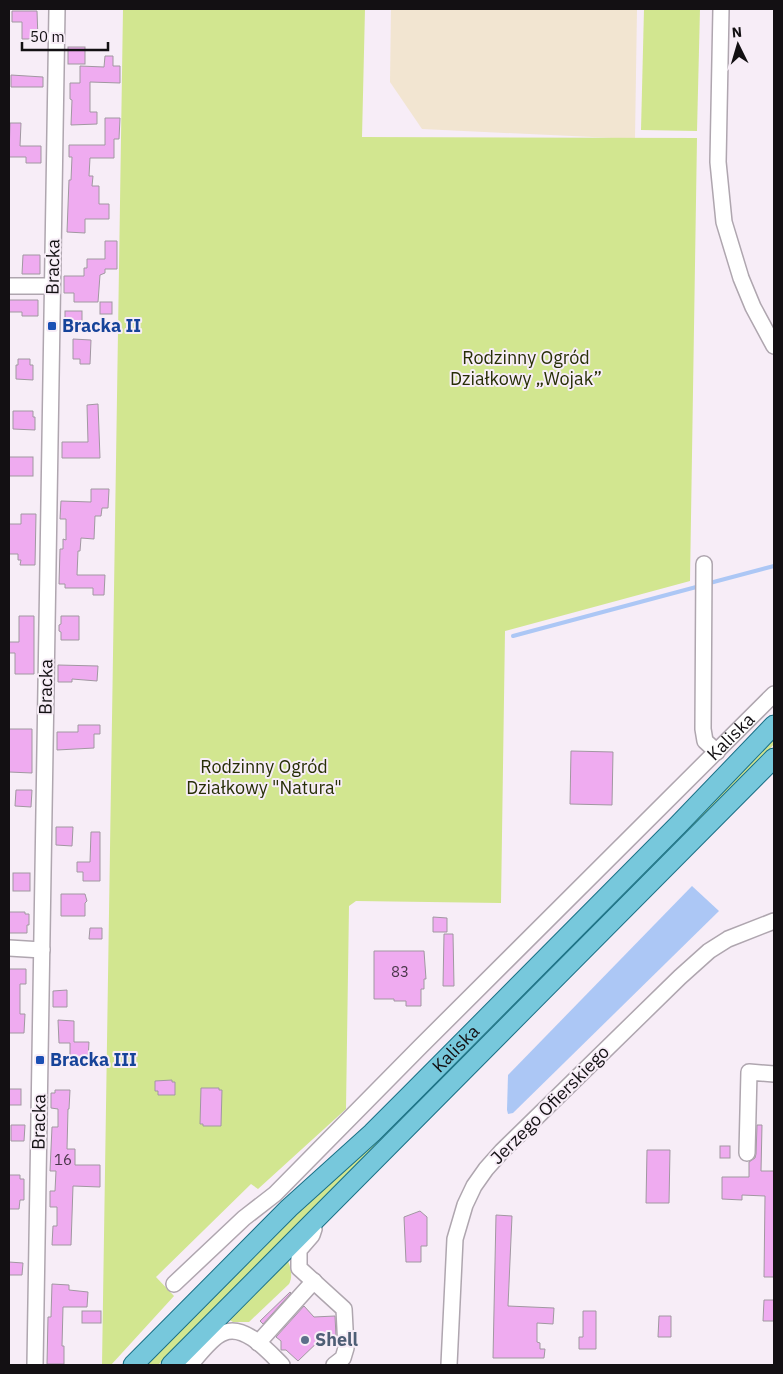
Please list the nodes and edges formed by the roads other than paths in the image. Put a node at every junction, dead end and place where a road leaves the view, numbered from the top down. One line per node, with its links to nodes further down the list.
1 (57, 9): 4 (street, Bracka)
2 (721, 9): 5 (street)
3 (9, 286): 4 (street)
4 (52, 286): 13 (street, Bracka)
5 (774, 346)
6 (704, 564): 9 (street)
7 (774, 694): 9 (street, Kaliska)
8 (774, 725): 23 (main road, Kaliska)
9 (717, 752): 18 (street, Kaliska)
10 (774, 758): 16 (main road, Kaliska)
11 (774, 921): 27 (street, Jerzego Ofierskiego)
12 (9, 948): 13 (street)
13 (42, 950): 22 (street, Bracka)
14 (774, 1074): 15 (street)
15 (747, 1153)
16 (319, 1215): 17 (street); 24 (main road, Kaliska)
17 (314, 1281): 19 (street); 26 (street)
18 (174, 1284)
19 (258, 1343): 20 (street); 21 (street)
20 (203, 1358): 25 (street)
21 (272, 1363)
22 (35, 1365)
23 (132, 1365)
24 (171, 1365)
25 (190, 1365)
26 (334, 1365)
27 (449, 1365)

